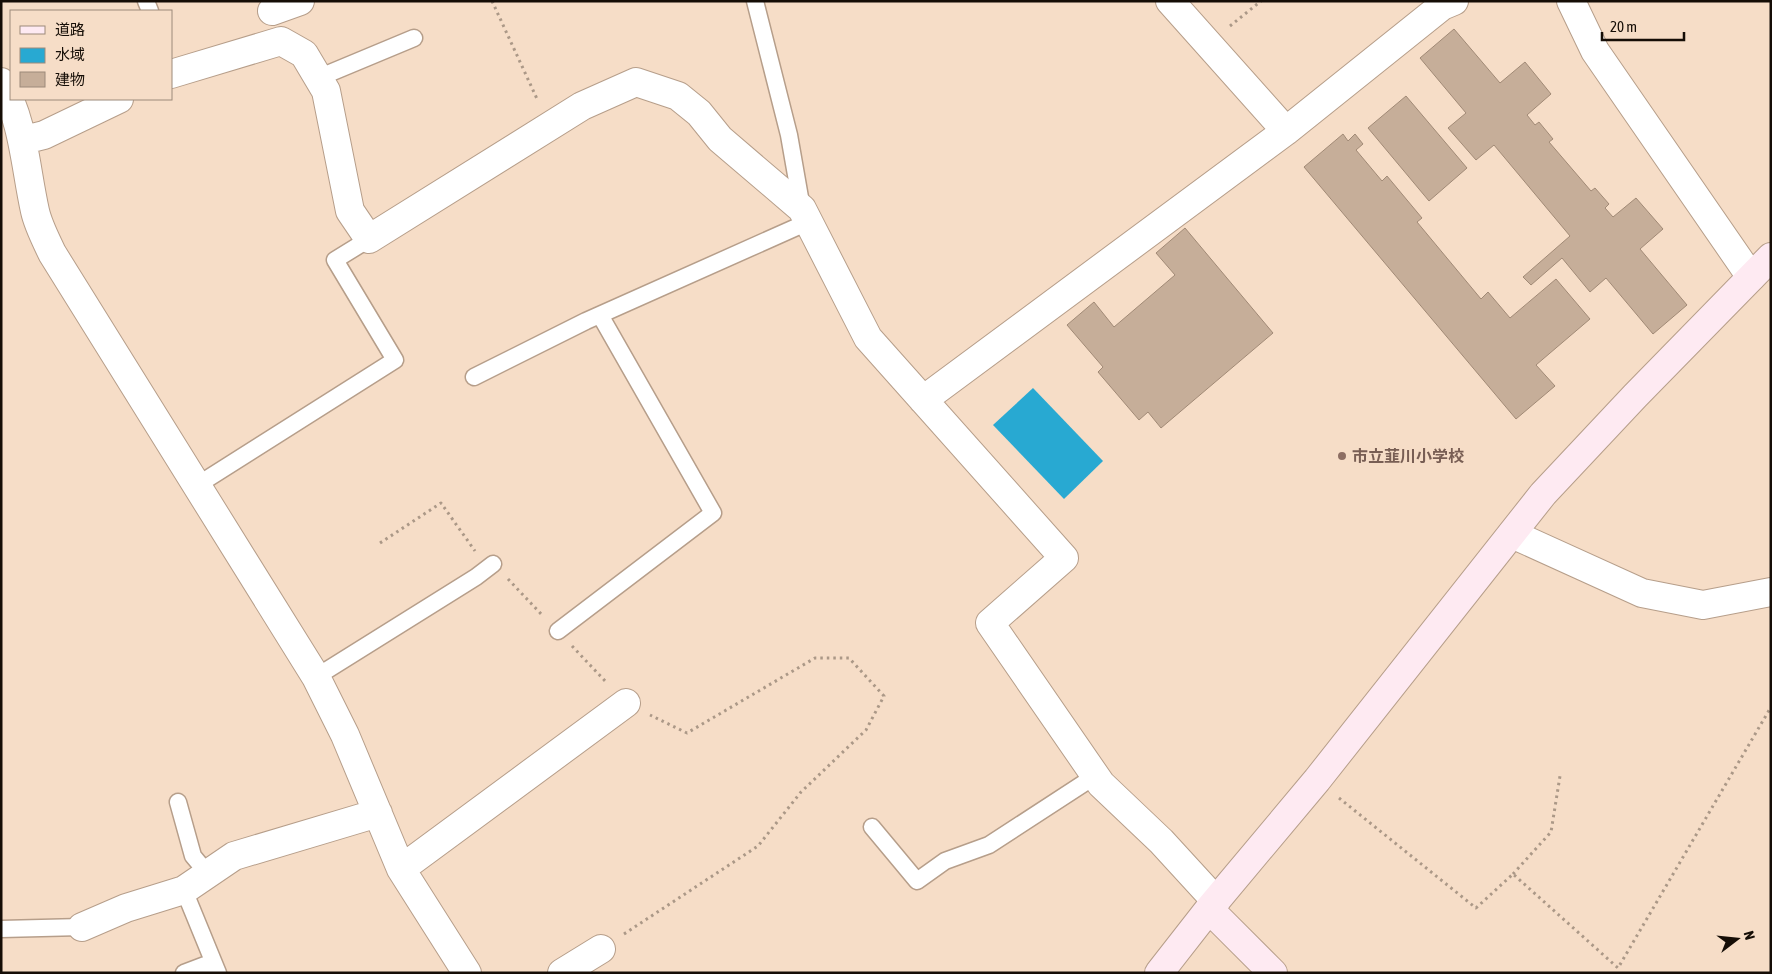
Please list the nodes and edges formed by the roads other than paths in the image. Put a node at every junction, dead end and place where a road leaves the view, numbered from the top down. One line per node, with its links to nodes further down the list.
1 (300, 1): 6 (street)
2 (755, 1): 17 (lane)
3 (1170, 1): 15 (street)
4 (1454, 1): 15 (street)
5 (1571, 1): 20 (street)
6 (271, 6): 8 (lane)
7 (414, 38): 10 (lane)
8 (281, 41): 9 (street); 10 (street)
9 (172, 74)
10 (318, 78): 18 (street)
11 (1, 82): 12 (street)
12 (10, 97)
13 (12, 100): 16 (street)
14 (117, 100): 16 (street)
15 (1286, 131): 23 (street)
16 (24, 140): 24 (street)
17 (805, 215): 18 (street); 21 (lane); 23 (street)
18 (369, 239): 24 (lane)
19 (1771, 257): 20 (street)
20 (1751, 277): 25 (street)
21 (600, 314): 22 (lane); 28 (lane)
22 (474, 377)
23 (923, 400): 31 (street)
24 (196, 486): 29 (street)
25 (1512, 534): 27 (street); 38 (street)
26 (493, 564): 29 (lane)
27 (1771, 592)
28 (558, 631)
29 (316, 677): 33 (street)
30 (626, 703): 35 (street)
31 (1096, 776): 34 (lane); 38 (street)
32 (178, 802): 36 (lane)
33 (378, 813): 35 (street); 36 (street)
34 (872, 827)
35 (401, 869): 44 (street)
36 (208, 874): 37 (street)
37 (184, 890): 39 (street); 42 (lane)
38 (1213, 905): 46 (street); 47 (street)
39 (82, 927): 40 (lane)
40 (1, 929)
41 (601, 949): 45 (street)
42 (216, 967): 43 (lane)
43 (184, 973)
44 (467, 973)
45 (562, 973)
46 (1159, 973)
47 (1273, 973)

